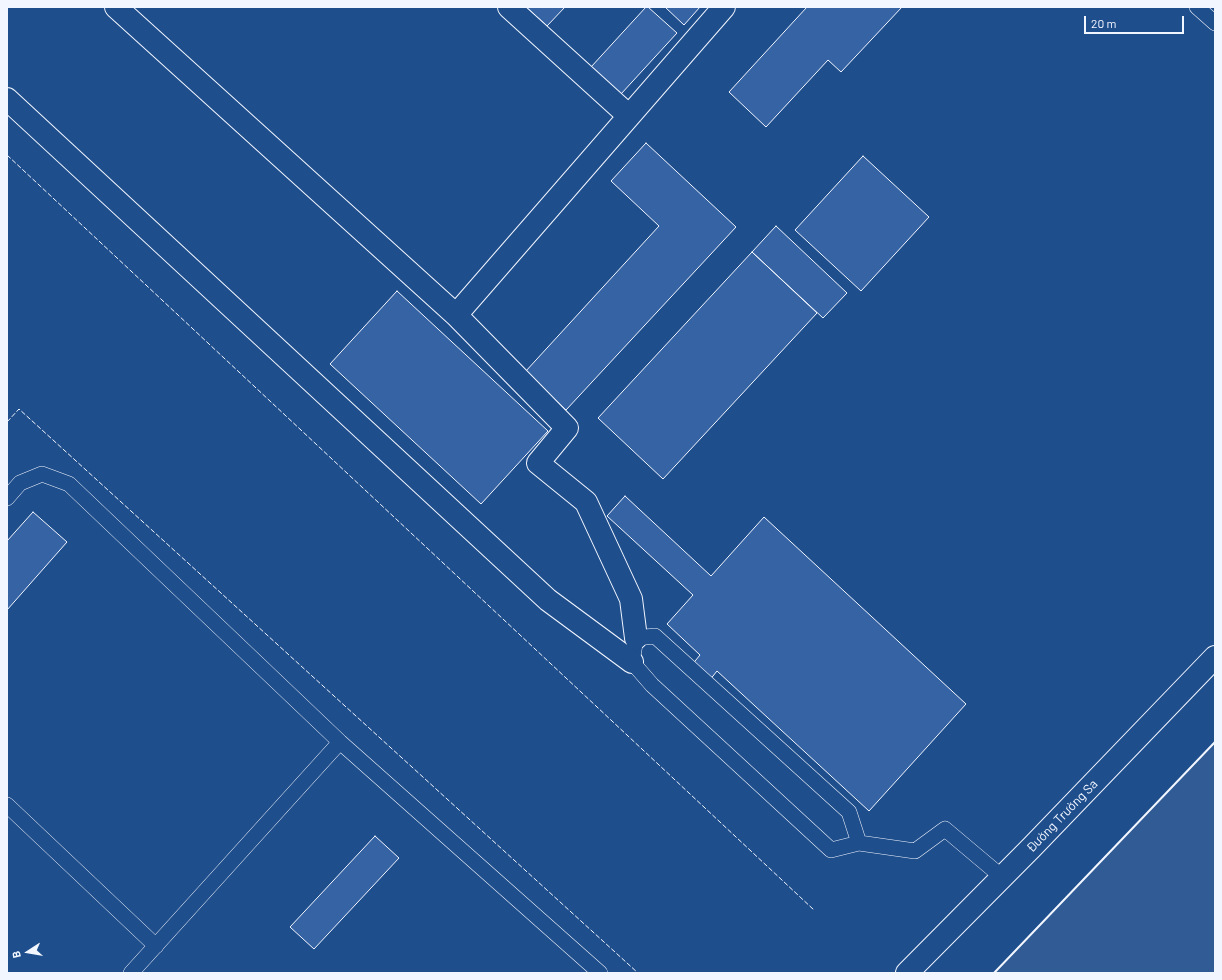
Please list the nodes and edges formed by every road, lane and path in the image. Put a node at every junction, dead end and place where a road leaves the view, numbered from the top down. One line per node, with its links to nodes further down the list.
1 (116, 7): 8 (street)
2 (509, 7): 7 (street)
3 (724, 7): 7 (street)
4 (1197, 7): 5 (lane)
5 (1215, 23)
6 (7, 99): 12 (street)
7 (629, 116): 8 (street)
8 (456, 314): 10 (street)
9 (7, 498): 13 (lane)
10 (636, 638): 12 (lane); 15 (lane)
11 (1215, 657): 16 (street, Đường Trường Sa)
12 (632, 662): 15 (lane)
13 (340, 742): 17 (lane); 19 (lane)
14 (7, 805): 17 (lane)
15 (859, 843): 16 (lane)
16 (1002, 877): 20 (street, Đường Trường Sa)
17 (156, 946): 18 (lane)
18 (131, 973)
19 (600, 973)
20 (907, 973)

